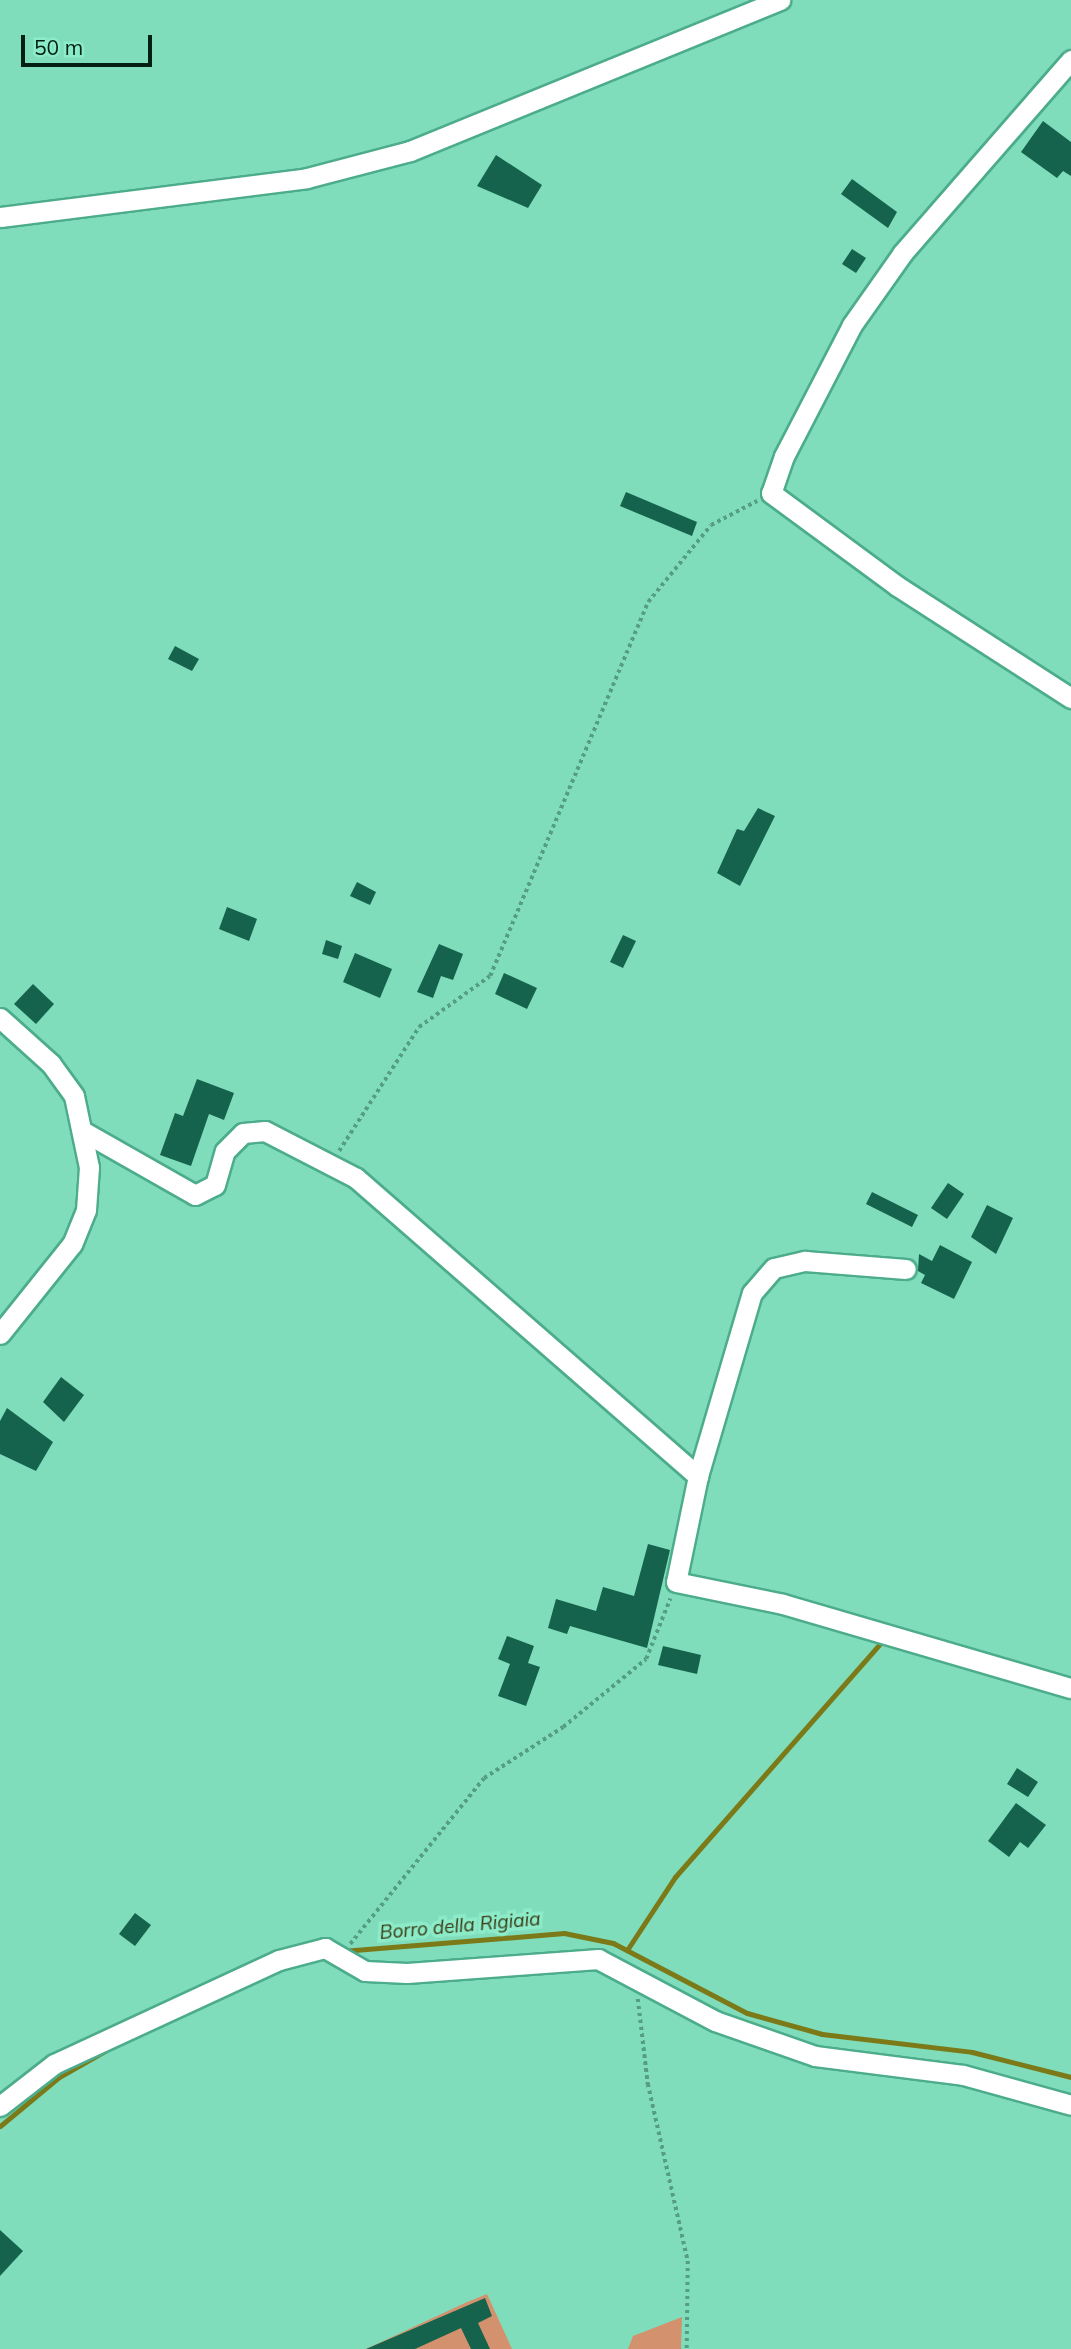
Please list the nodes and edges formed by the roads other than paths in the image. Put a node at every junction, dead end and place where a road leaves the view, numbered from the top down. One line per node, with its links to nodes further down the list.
1 (780, 0): 3 (street)
2 (1071, 60): 4 (street)
3 (0, 217)
4 (1071, 698)
5 (0, 1018): 6 (street)
6 (86, 1133): 8 (street); 9 (street)
7 (906, 1269): 9 (street)
8 (0, 1334)
9 (698, 1476): 10 (street)
10 (1071, 1688)
11 (1071, 2105): 12 (street)
12 (0, 2106)

